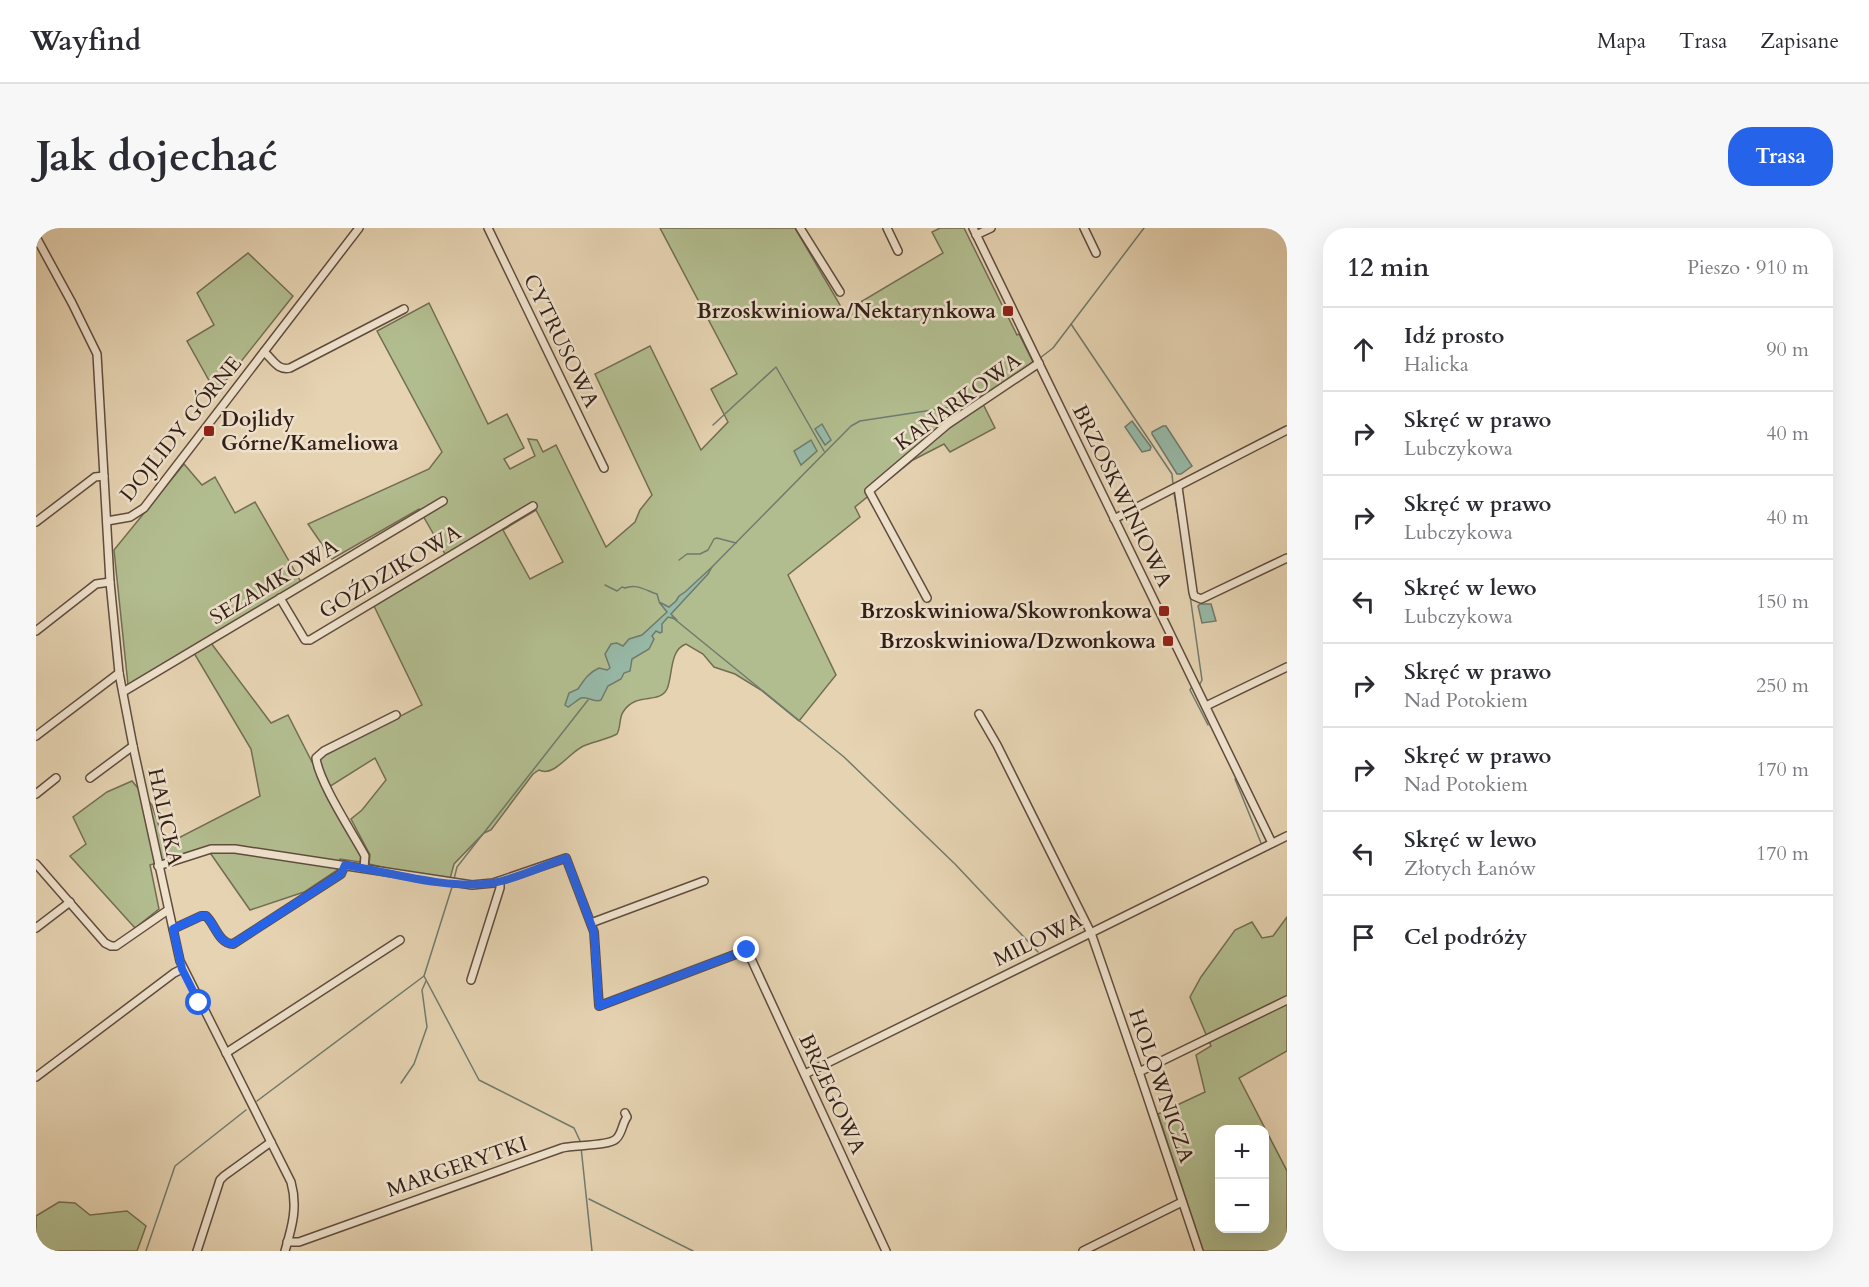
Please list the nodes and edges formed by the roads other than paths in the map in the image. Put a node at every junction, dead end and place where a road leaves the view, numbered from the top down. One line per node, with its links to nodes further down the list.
1 (359, 228): 13 (street, DOJLIDY GÓRNE)
2 (489, 228): 16 (street, CYTRUSOWA)
3 (800, 228): 11 (street)
4 (887, 228): 9 (street)
5 (991, 228): 7 (street)
6 (1084, 228): 10 (street)
7 (975, 231): 14 (street, BRZOSKWINIOWA)
8 (36, 237): 17 (street, HALICKA)
9 (898, 251)
10 (1096, 253)
11 (840, 291)
12 (404, 309): 13 (street)
13 (264, 352): 22 (street, DOJLIDY GÓRNE)
14 (1039, 363): 21 (street, BRZOSKWINIOWA); 27 (street, KANARKOWA)
15 (1287, 430): 18 (street)
16 (604, 468)
17 (104, 476): 22 (street, HALICKA); 23 (street)
18 (1178, 487): 21 (street); 24 (street)
19 (443, 501): 26 (street, SEZAMKOWA)
20 (533, 506): 26 (street, GOŹDZIKOWA)
21 (1114, 519): 32 (street, BRZOSKWINIOWA)
22 (107, 521): 25 (street, HALICKA)
23 (36, 522)
24 (1287, 558)
25 (110, 582): 28 (street); 30 (street, HALICKA)
26 (280, 598): 31 (street, SEZAMKOWA)
27 (927, 598)
28 (36, 631)
29 (1287, 667): 32 (street)
30 (119, 673): 31 (street, HALICKA); 35 (street)
31 (123, 692): 36 (street, HALICKA)
32 (1206, 706): 41 (street, BRZOSKWINIOWA)
33 (396, 714): 45 (street)
34 (979, 714): 53 (street, HOLOWNICZA)
35 (36, 736)
36 (133, 746): 38 (street); 44 (street, HALICKA)
37 (56, 778): 39 (street)
38 (90, 778)
39 (36, 794)
40 (1287, 836): 41 (street, MILOWA)
41 (1272, 843): 53 (street, MILOWA)
42 (36, 864): 48 (street)
43 (345, 865): 44 (street); 45 (street); 52 (street)
44 (158, 866): 49 (street, HALICKA)
45 (364, 868): 46 (street)
46 (500, 881): 50 (street); 56 (street)
47 (704, 882): 50 (street)
48 (70, 902): 49 (street); 51 (street)
49 (168, 910): 52 (street, HALICKA)
50 (591, 922): 60 (street, BRZEGOWA)
51 (36, 928)
52 (173, 929): 55 (street, HALICKA)
53 (1091, 933): 59 (street, HOLOWNICZA); 60 (street, MILOWA)
54 (400, 940): 58 (street)
55 (182, 969): 58 (street, HALICKA); 61 (street)
56 (471, 980)
57 (1287, 1000): 59 (street)
58 (226, 1053): 63 (street, HALICKA)
59 (1140, 1072): 64 (street, HOLOWNICZA)
60 (805, 1074): 68 (street, BRZEGOWA)
61 (36, 1077)
62 (626, 1115): 65 (street, MARGERYTKI)
63 (271, 1142): 65 (street, HALICKA); 66 (street)
64 (1182, 1202): 69 (street); 70 (street, HOLOWNICZA)
65 (288, 1242): 67 (street, HALICKA)
66 (197, 1251)
67 (285, 1251)
68 (886, 1251)
69 (1083, 1251)
70 (1199, 1251)

